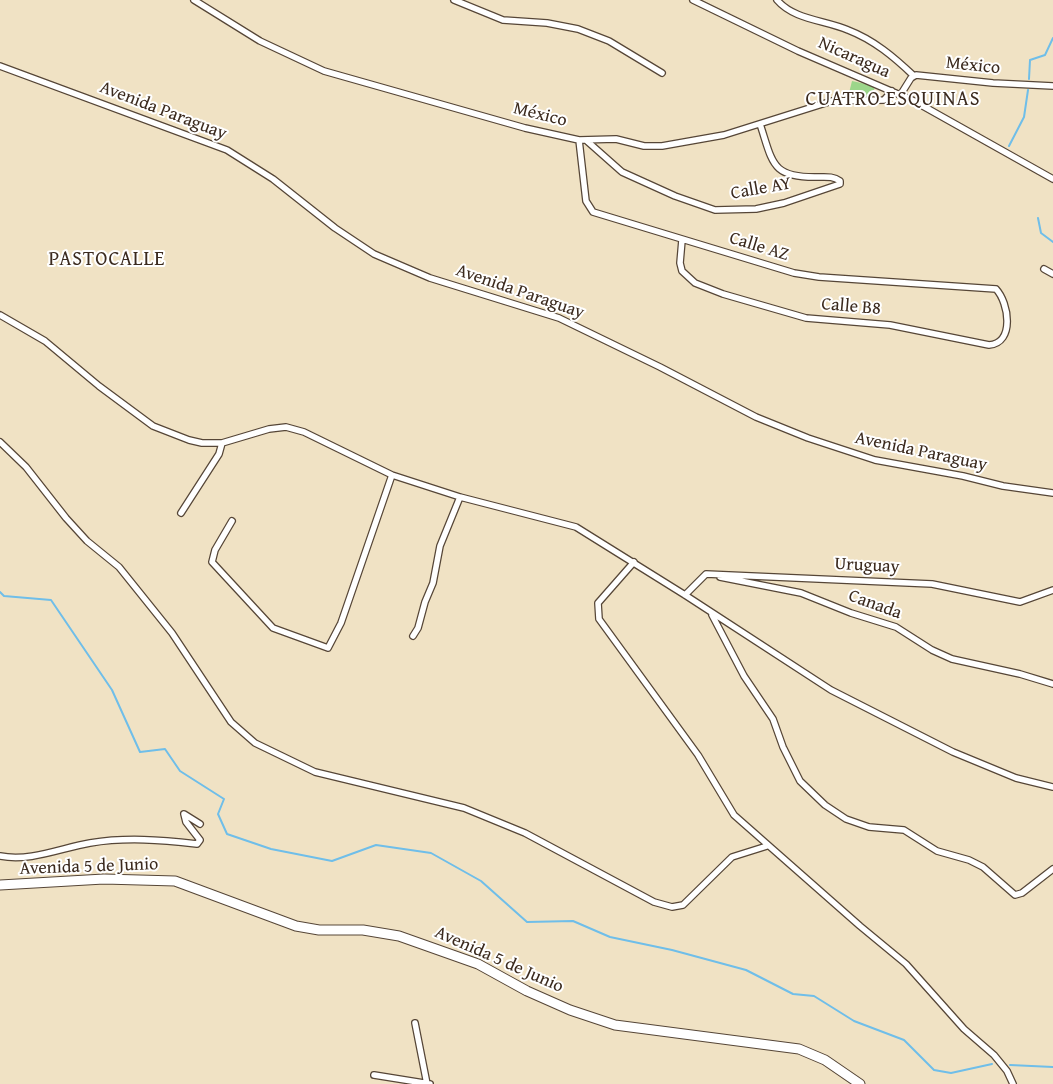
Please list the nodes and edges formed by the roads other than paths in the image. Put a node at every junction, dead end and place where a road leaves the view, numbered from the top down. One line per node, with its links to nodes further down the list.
1 (194, 0): 12 (street, México)
2 (454, 0): 6 (street)
3 (693, 0): 9 (street, Nicaragua)
4 (777, 0): 7 (street)
5 (0, 66): 23 (street, Avenida Paraguay)
6 (662, 73)
7 (914, 76): 8 (street, México); 10 (street)
8 (1053, 86)
9 (892, 92): 10 (street, Nicaragua); 11 (street, México)
10 (901, 94): 14 (street, Nicaragua)
11 (760, 124): 13 (street, México); 13 (street, Calle AY)
12 (578, 140): 13 (street, México); 15 (street, Calle AZ)
13 (587, 141)
14 (1053, 179)
15 (682, 240): 18 (street, Calle AZ); 18 (street, Calle B8)
16 (1044, 269): 17 (street)
17 (1053, 274)
18 (996, 288)
19 (0, 315): 21 (street)
20 (0, 442): 36 (street)
21 (222, 443): 22 (street); 25 (street)
22 (392, 475): 24 (street); 26 (street)
23 (1053, 493)
24 (460, 497): 27 (street); 32 (street)
25 (180, 513)
26 (232, 521)
27 (634, 562): 30 (street); 36 (street)
28 (711, 574): 29 (street, Uruguay); 30 (street); 33 (street, Canada)
29 (1053, 590)
30 (685, 595): 31 (street)
31 (712, 613): 34 (street); 38 (street)
32 (413, 636)
33 (1053, 684)
34 (1053, 787)
35 (200, 824): 37 (street)
36 (767, 846): 44 (street)
37 (0, 856)
38 (1053, 869)
39 (0, 885): 43 (main road, Avenida 5 de Junio)
40 (415, 1023): 42 (street)
41 (374, 1075): 42 (street)
42 (428, 1084)
43 (860, 1084)
44 (1013, 1084)

